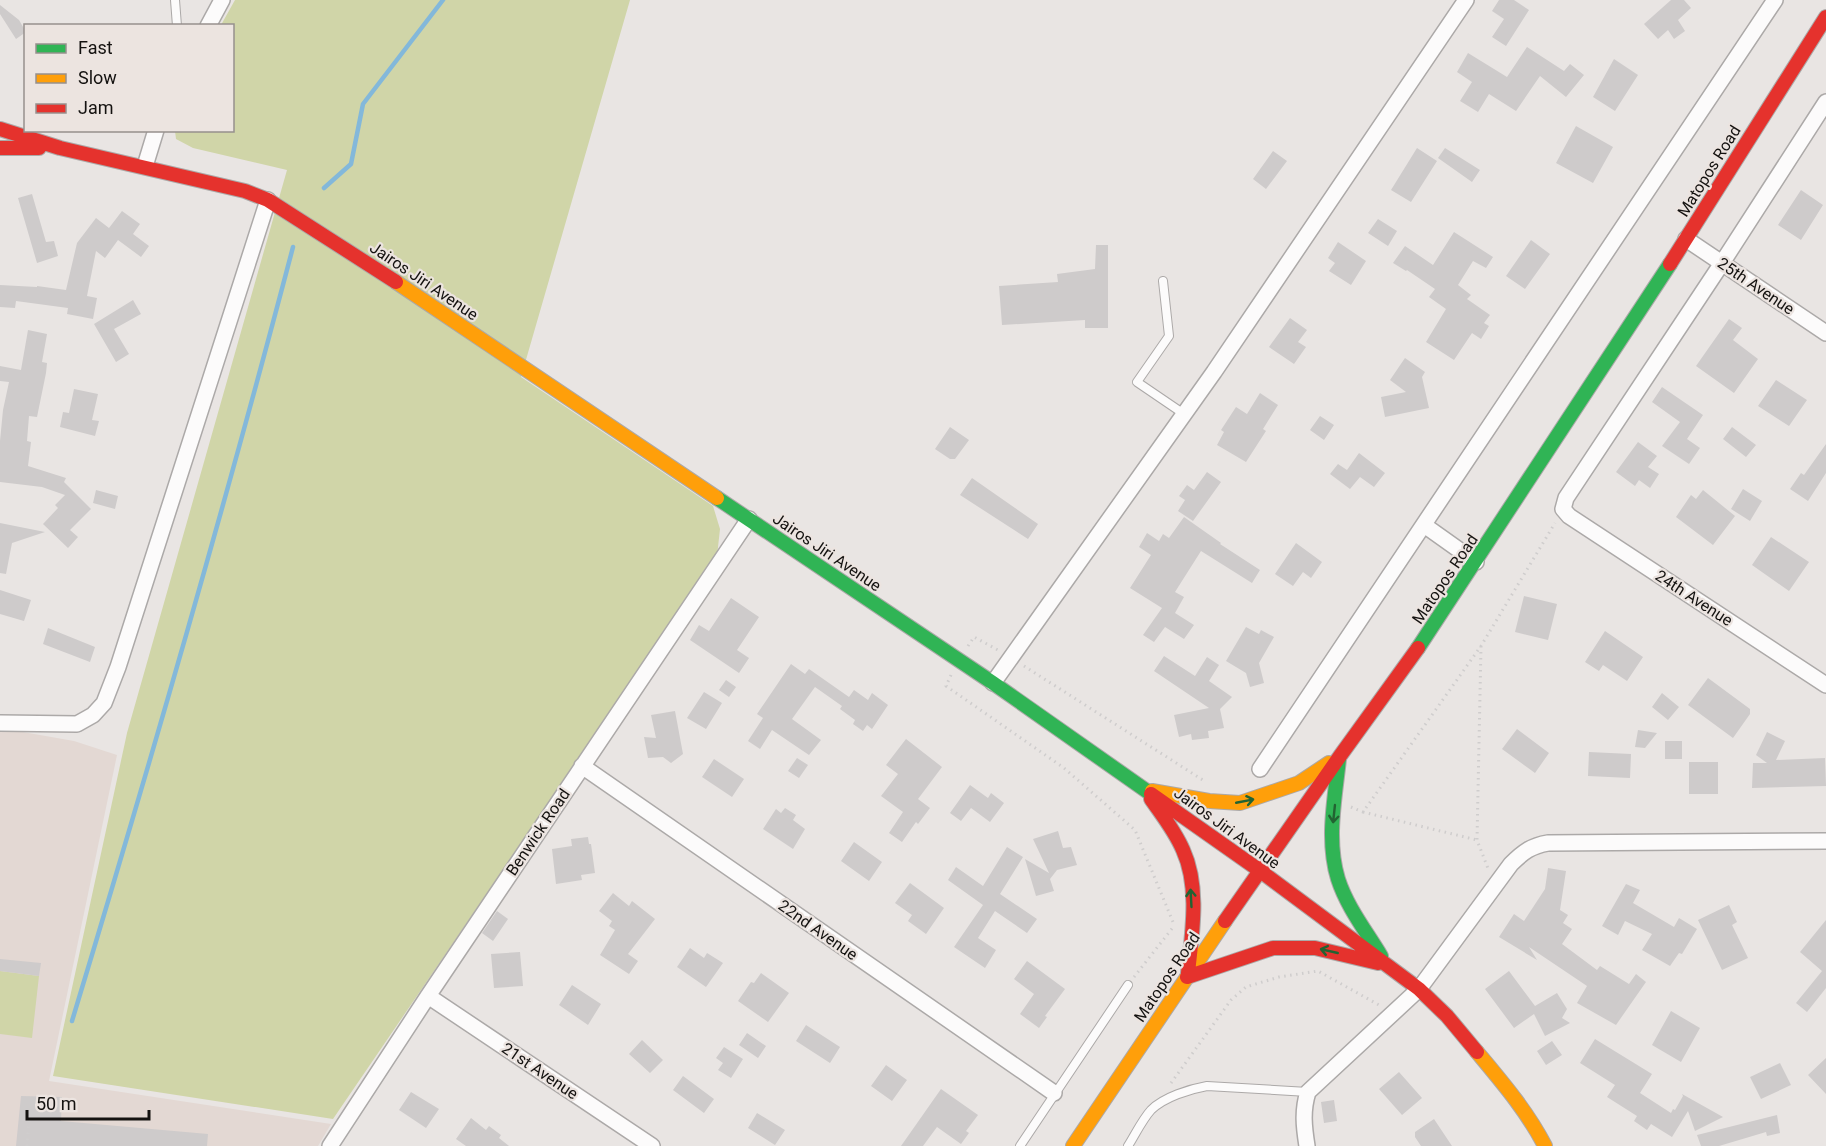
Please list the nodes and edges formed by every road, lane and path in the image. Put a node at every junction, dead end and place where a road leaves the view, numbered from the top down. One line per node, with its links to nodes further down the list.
1 (175, 0): 6 (lane)
2 (222, 0): 7 (street)
3 (1466, 0): 19 (street)
4 (1775, 0): 22 (street)
5 (1826, 17): 15 (main road, Matopos Road)
6 (177, 24)
7 (209, 24)
8 (1826, 102): 16 (street)
9 (0, 129): 11 (main road, Jairos Jiri Avenue)
10 (155, 132): 13 (street)
11 (60, 147): 12 (main road); 13 (main road, Jairos Jiri Avenue)
12 (0, 148)
13 (145, 166): 14 (main road, Jairos Jiri Avenue)
14 (268, 200): 21 (main road, Jairos Jiri Avenue); 29 (street)
15 (1686, 239): 16 (street, 25th Avenue); 23 (main road, Matopos Road)
16 (1722, 263): 18 (street, 25th Avenue); 20 (street)
17 (1163, 281): 19 (lane)
18 (1826, 333)
19 (1184, 414): 25 (street)
20 (1563, 509): 24 (path); 28 (street, 24th Avenue)
21 (749, 519): 26 (main road, Jairos Jiri Avenue); 31 (street, Benwick Road)
22 (1424, 525): 23 (street); 32 (street)
23 (1476, 562): 30 (main road, Matopos Road)
24 (1480, 646): 36 (path); 37 (path)
25 (1011, 657): 26 (path); 27 (street); 33 (path)
26 (959, 660): 27 (main road, Jairos Jiri Avenue); 41 (path)
27 (993, 683): 34 (main road, Jairos Jiri Avenue)
28 (1826, 685)
29 (0, 723)
30 (1340, 756): 34 (main road, one-way to 30); 35 (main road); 39 (main road, Matopos Road)
31 (582, 766): 46 (street, Benwick Road); 50 (street, 22nd Avenue)
32 (1260, 769)
33 (1210, 784)
34 (1146, 790): 39 (main road, Jairos Jiri Avenue); 43 (main road, one-way to 34)
35 (1335, 801): 36 (path); 42 (main road, one-way to 42)
36 (1363, 812): 37 (path)
37 (1477, 840): 40 (path)
38 (1826, 841): 40 (street)
39 (1259, 870): 42 (main road, Jairos Jiri Avenue); 43 (main road, Matopos Road)
40 (1495, 886): 45 (street)
41 (1174, 926)
42 (1386, 965): 43 (main road, one-way to 43); 45 (main road, Jairos Jiri Avenue)
43 (1187, 977): 56 (main road, Matopos Road)
44 (1128, 985): 50 (lane)
45 (1419, 989): 47 (street); 59 (main road, Jairos Jiri Avenue)
46 (428, 996): 53 (street, Benwick Road); 54 (street, 21st Avenue)
47 (1394, 1013): 48 (path); 49 (street)
48 (1171, 1083)
49 (1308, 1092): 57 (lane); 58 (street)
50 (1054, 1093): 55 (lane)
51 (29, 1120): 52 (path)
52 (27, 1146)
53 (330, 1146)
54 (652, 1146)
55 (1020, 1146)
56 (1073, 1146)
57 (1128, 1146)
58 (1307, 1146)
59 (1545, 1146)

